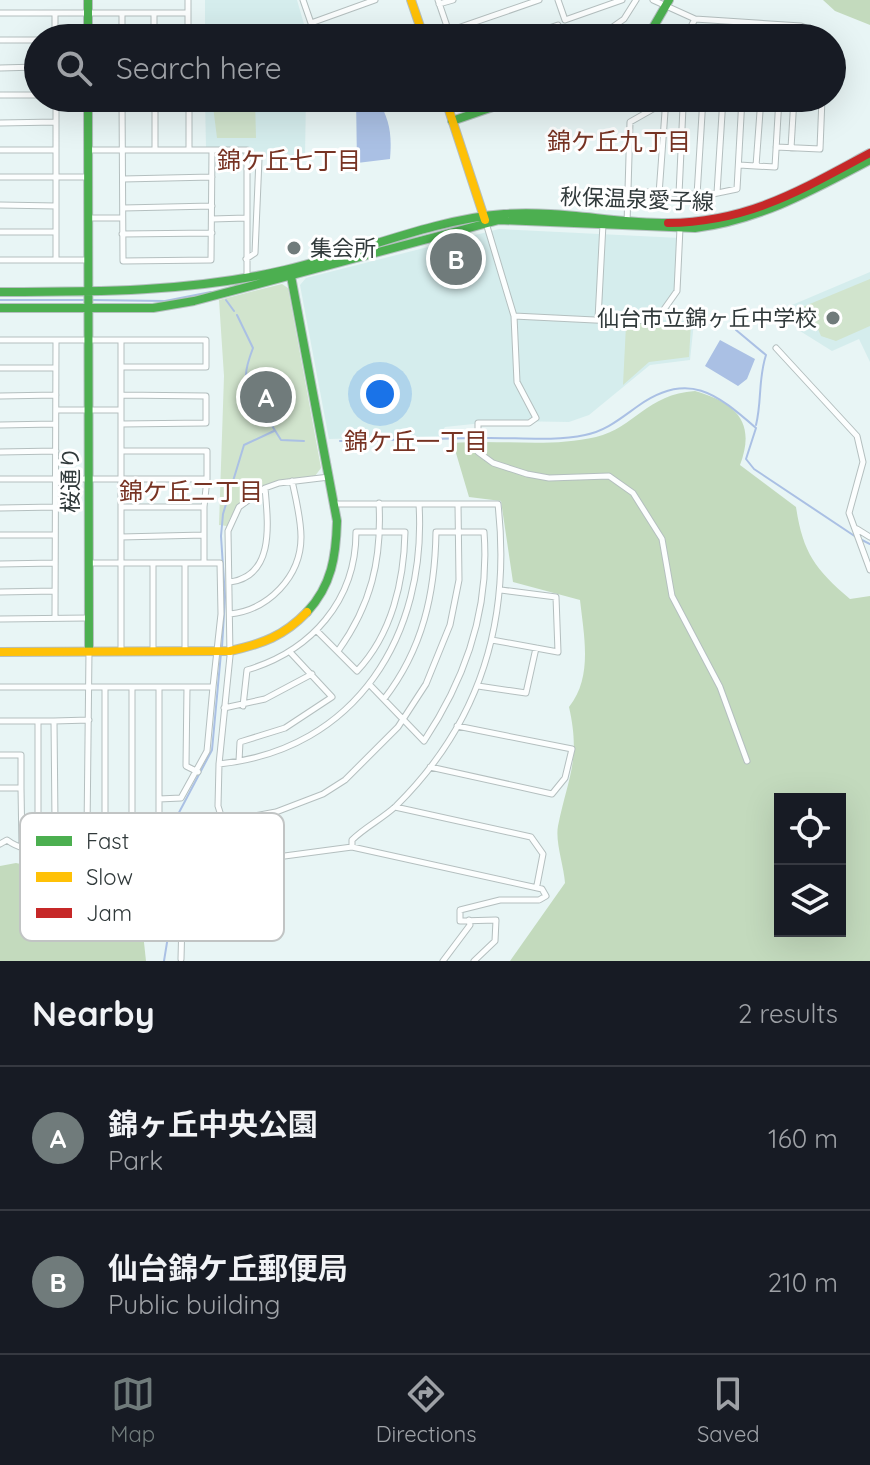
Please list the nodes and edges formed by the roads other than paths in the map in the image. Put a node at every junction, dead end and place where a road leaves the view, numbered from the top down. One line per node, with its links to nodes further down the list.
1 (88, 0): 16 (street)
2 (188, 0): 19 (street)
3 (303, 0): 4 (street)
4 (375, 0)
5 (411, 0): 26 (street)
6 (453, 0): 12 (street)
7 (539, 0): 28 (street)
8 (558, 0): 9 (street)
9 (622, 0)
10 (636, 0): 29 (street)
11 (653, 0): 13 (street)
12 (438, 2): 27 (street)
13 (668, 3): 20 (street); 30 (street)
14 (0, 13): 15 (street)
15 (55, 13): 16 (street); 21 (street)
16 (88, 13): 17 (street); 22 (street)
17 (122, 13): 18 (street); 23 (street)
18 (154, 13): 19 (street); 24 (street)
19 (188, 13): 25 (street)
20 (695, 19): 31 (street); 32 (street)
21 (55, 24)
22 (88, 24)
23 (122, 24)
24 (154, 24)
25 (188, 24)
26 (419, 24)
27 (446, 24)
28 (478, 24)
29 (617, 24)
30 (655, 24)
31 (692, 24)
32 (771, 24)
33 (0, 40): 34 (street)
34 (24, 40)
35 (24, 67): 36 (street)
36 (0, 68)
37 (0, 95): 38 (street)
38 (24, 95)
39 (56, 112): 57 (street)
40 (88, 112): 63 (street)
41 (122, 112): 64 (street)
42 (155, 112): 65 (street)
43 (189, 112): 66 (street)
44 (449, 112): 56 (street)
45 (478, 112): 56 (street)
46 (647, 112): 78 (street)
47 (664, 112): 80 (street)
48 (683, 112): 81 (street)
49 (702, 112): 82 (street)
50 (722, 112): 79 (street)
51 (741, 112): 71 (street)
52 (760, 112): 72 (street)
53 (778, 112): 59 (street)
54 (793, 112): 60 (street)
55 (821, 112): 60 (street)
56 (452, 121): 91 (street)
57 (56, 122): 58 (street); 62 (street)
58 (0, 123)
59 (776, 147): 60 (street); 72 (street)
60 (791, 148)
61 (0, 150): 62 (street)
62 (56, 150): 76 (street)
63 (88, 150): 64 (street); 74 (street)
64 (122, 150): 65 (street); 77 (street)
65 (155, 150): 66 (street)
66 (189, 150): 67 (street)
67 (212, 150): 75 (street); 89 (street)
68 (870, 153): 92 (street, 秋保温泉愛子線)
69 (259, 159): 99 (street)
70 (870, 160): 94 (street, 秋保温泉愛子線)
71 (739, 165): 72 (street); 79 (street)
72 (756, 166)
73 (0, 177): 76 (street)
74 (88, 177): 76 (street); 87 (street)
75 (212, 177): 77 (street); 85 (street)
76 (56, 178): 84 (street)
77 (123, 179): 86 (street)
78 (629, 191): 80 (street); 92 (street)
79 (717, 193): 82 (street)
80 (659, 194): 81 (street)
81 (679, 194): 82 (street)
82 (697, 195)
83 (0, 205): 84 (street)
84 (56, 206): 96 (street)
85 (212, 206): 86 (street); 90 (street)
86 (123, 208): 88 (street)
87 (88, 218): 88 (street); 102 (street)
88 (122, 218): 98 (street)
89 (246, 218): 90 (street); 99 (street)
90 (212, 219): 97 (street)
91 (485, 219): 92 (street, 秋保温泉愛子線); 93 (street, 秋保温泉愛子線); 103 (street); 109 (street)
92 (628, 222): 93 (street, 秋保温泉愛子線); 94 (street, 秋保温泉愛子線)
93 (603, 224): 110 (street)
94 (680, 228): 110 (street)
95 (0, 232): 96 (street)
96 (56, 232): 101 (street)
97 (212, 233): 98 (street); 98 (street)
98 (122, 234)
99 (246, 259): 104 (street)
100 (0, 260): 101 (street)
101 (56, 260): 102 (street)
102 (88, 260): 106 (street)
103 (290, 270): 104 (street); 107 (street); 130 (street)
104 (247, 278): 106 (street)
105 (0, 292): 106 (street)
106 (88, 293): 107 (street, 桜通り)
107 (88, 306): 108 (street); 113 (street, 桜通り)
108 (0, 308)
109 (514, 316): 110 (street); 202 (street)
110 (598, 319)
111 (0, 340): 112 (street)
112 (56, 340): 113 (street); 118 (street)
113 (88, 340): 114 (street); 133 (street, 桜通り)
114 (121, 340): 116 (street); 116 (street)
115 (776, 348): 147 (street)
116 (121, 367): 120 (street)
117 (0, 368): 118 (street)
118 (55, 368): 119 (street)
119 (56, 395): 121 (street); 122 (street)
120 (121, 395): 123 (street); 125 (street)
121 (0, 396)
122 (56, 410): 123 (street); 124 (street)
123 (121, 410): 125 (street)
124 (55, 424): 126 (street); 127 (street)
125 (121, 424): 128 (street)
126 (0, 425)
127 (56, 451): 129 (street); 132 (street)
128 (121, 451): 134 (street); 135 (street)
129 (0, 452)
130 (329, 477): 136 (street); 139 (street)
131 (0, 479): 132 (street)
132 (56, 479): 133 (street); 142 (street)
133 (89, 479): 134 (street); 168 (street, 桜通り)
134 (121, 479): 135 (street); 143 (street)
135 (207, 479): 144 (street)
136 (292, 481): 137 (street); 166 (street)
137 (265, 488): 162 (street); 162 (street)
138 (379, 503): 139 (street); 140 (street); 146 (street)
139 (334, 504): 175 (street)
140 (419, 504): 141 (street); 182 (street)
141 (458, 504): 148 (street); 163 (street)
142 (55, 507): 145 (street); 150 (street)
143 (121, 507): 144 (street); 152 (street)
144 (204, 507): 151 (street)
145 (0, 508)
146 (381, 531): 170 (street); 176 (street); 176 (street)
147 (857, 531): 153 (street); 161 (street)
148 (460, 532): 191 (street); 195 (street); 195 (street)
149 (0, 535): 150 (street)
150 (55, 535): 154 (street)
151 (204, 535): 152 (street); 159 (street)
152 (121, 537): 156 (street)
153 (870, 537)
154 (55, 563): 160 (street); 164 (street)
155 (92, 563): 156 (street)
156 (121, 563): 157 (street); 178 (street)
157 (153, 563): 158 (street); 174 (street)
158 (185, 563): 159 (street); 179 (street)
159 (204, 563): 175 (street)
160 (0, 564)
161 (870, 570)
162 (230, 582): 166 (street)
163 (501, 590): 171 (street); 172 (street)
164 (55, 591): 165 (street); 167 (street)
165 (0, 592)
166 (230, 614): 175 (street)
167 (55, 618): 168 (street); 169 (street)
168 (88, 618): 173 (street, 桜通り)
169 (0, 619)
170 (317, 631): 176 (street); 180 (street)
171 (492, 640): 172 (street); 183 (street)
172 (536, 648): 183 (street)
173 (89, 651): 177 (street); 178 (street); 189 (street)
174 (153, 651): 178 (street); 179 (street)
175 (222, 651): 179 (street); 188 (street); 193 (street)
176 (338, 651)
177 (0, 652)
178 (121, 652)
179 (185, 652)
180 (290, 652): 181 (street); 192 (street)
181 (312, 674): 192 (street); 201 (street)
182 (369, 684): 191 (street); 201 (street)
183 (478, 686): 199 (street)
184 (0, 687): 189 (street)
185 (132, 687): 186 (street); 190 (street); 215 (street)
186 (159, 687): 187 (street); 208 (street)
187 (187, 687): 188 (street); 205 (street)
188 (213, 687): 205 (street)
189 (89, 688): 190 (street); 194 (street)
190 (105, 688): 214 (street)
191 (384, 699): 195 (street)
192 (243, 706): 193 (street)
193 (224, 708): 203 (street)
194 (89, 720): 198 (street); 213 (street)
195 (403, 720): 218 (street)
196 (0, 721): 197 (street)
197 (38, 721): 198 (street); 211 (street)
198 (54, 721): 212 (street)
199 (457, 726): 204 (street); 204 (street)
200 (0, 755): 207 (street)
201 (239, 761): 203 (street)
202 (747, 761)
203 (219, 764): 217 (street)
204 (430, 767): 209 (street)
205 (198, 772): 208 (street)
206 (0, 788): 207 (street)
207 (21, 788): 210 (street)
208 (159, 799): 216 (street)
209 (395, 807): 220 (street); 223 (street)
210 (21, 813)
211 (38, 813)
212 (55, 813)
213 (89, 813)
214 (105, 813)
215 (132, 813)
216 (159, 813)
217 (220, 813)
218 (271, 813)
219 (0, 844): 221 (street)
220 (352, 847): 222 (street); 223 (street)
221 (20, 848)
222 (284, 856)
223 (537, 885): 224 (street)
224 (469, 920): 227 (street); 228 (street)
225 (181, 941): 226 (street)
226 (181, 959)
227 (443, 961)
228 (474, 961)

